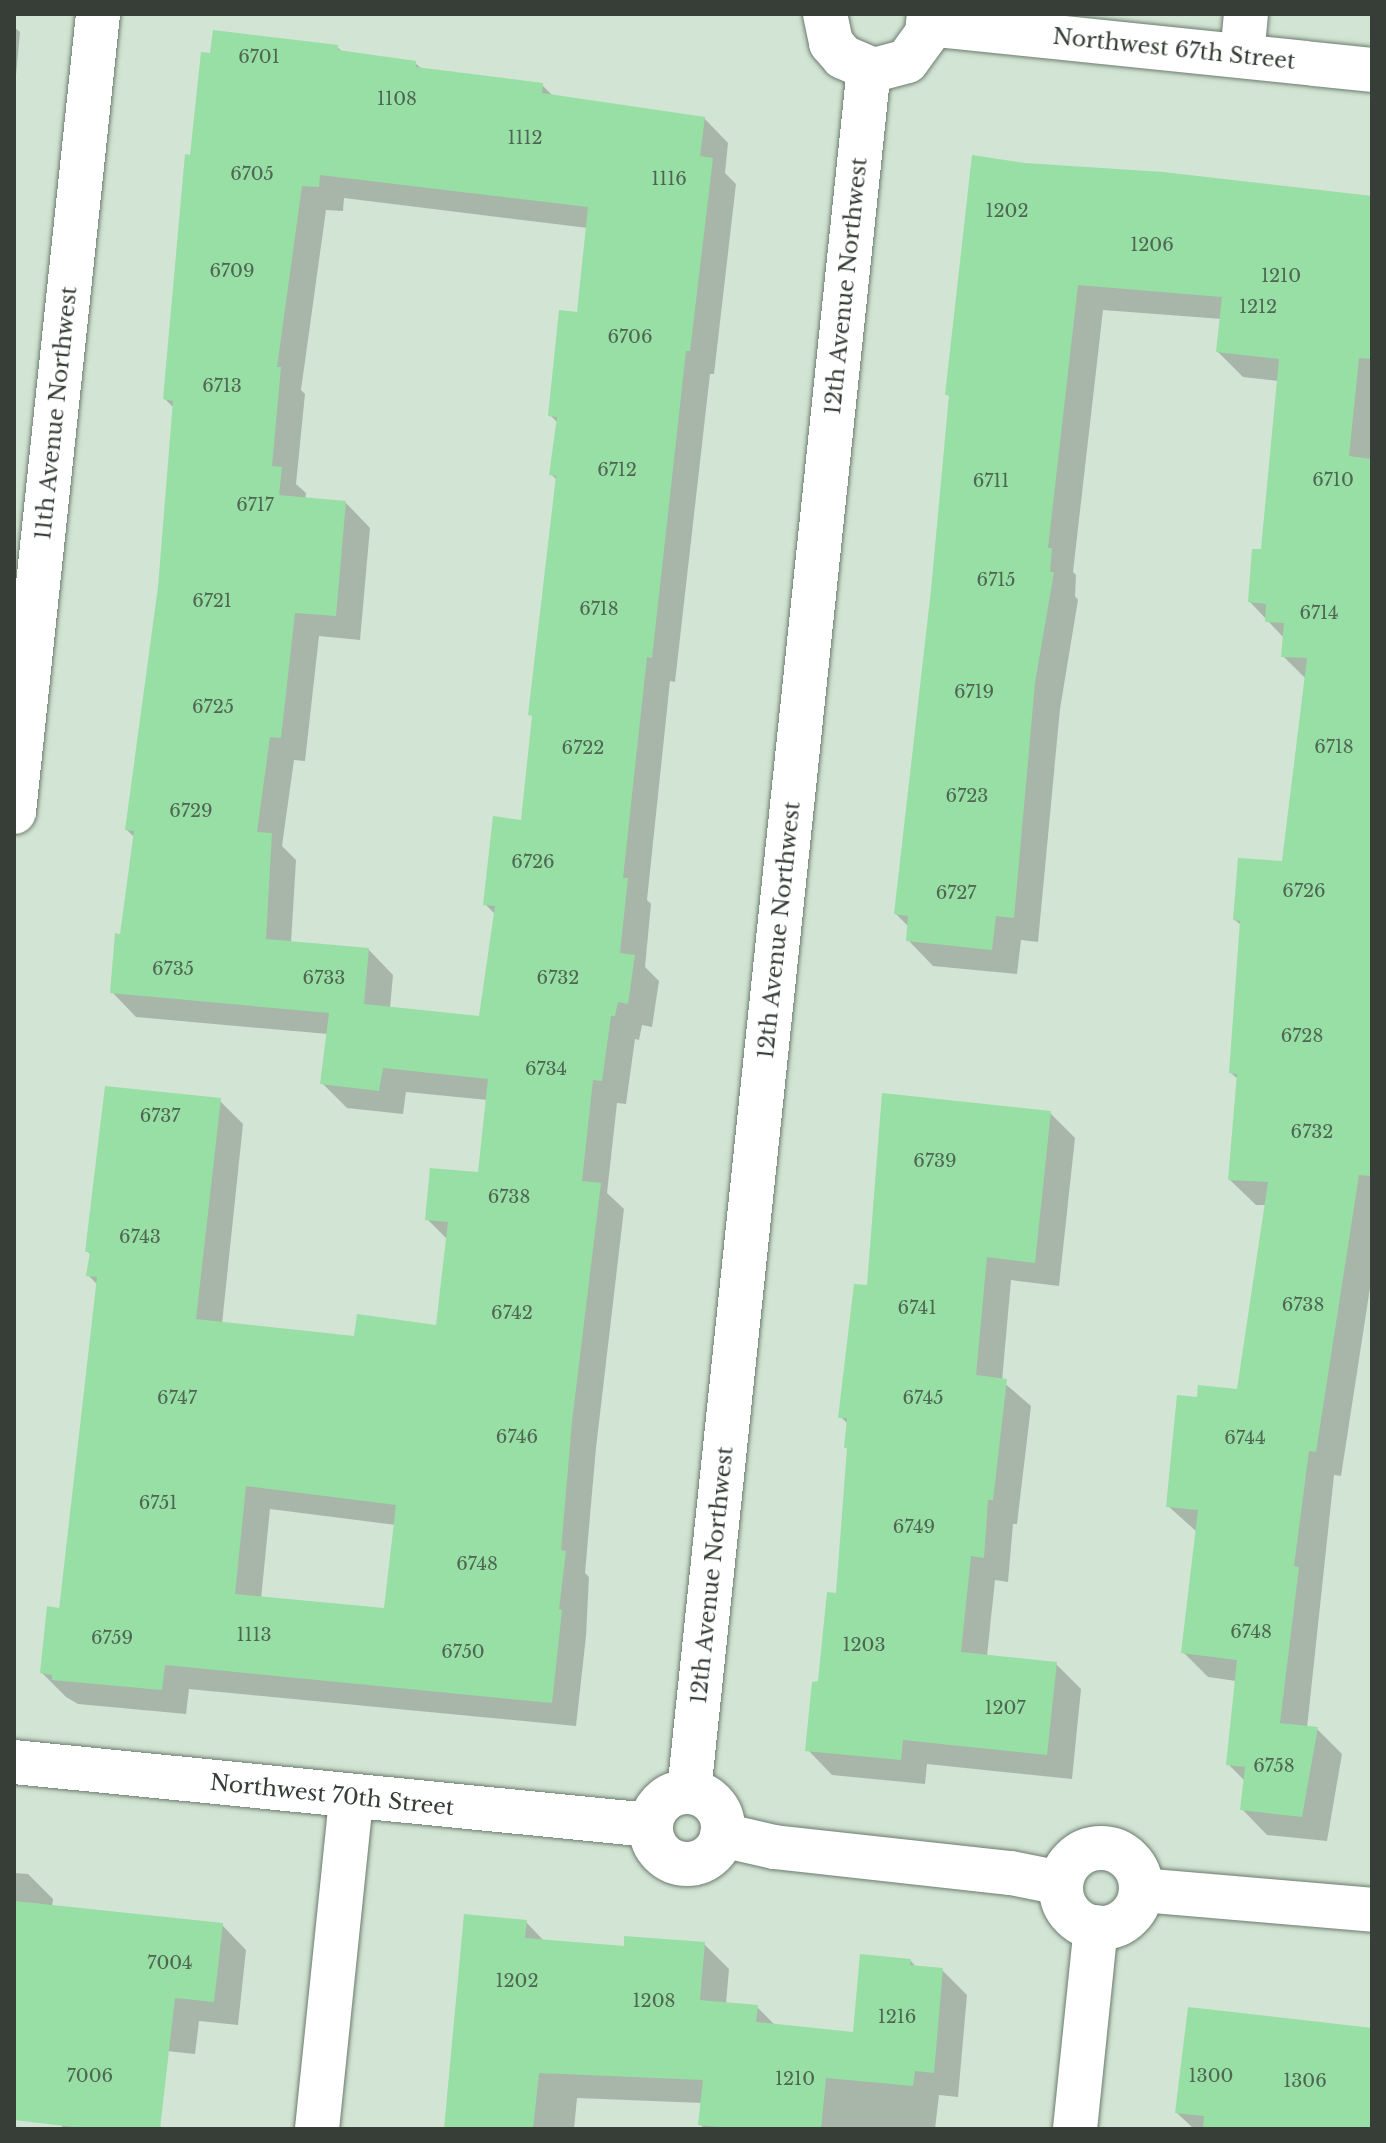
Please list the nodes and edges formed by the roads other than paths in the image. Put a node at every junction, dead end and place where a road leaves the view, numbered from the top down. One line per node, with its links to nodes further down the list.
1 (98, 14): 7 (street, 11th Avenue Northwest)
2 (825, 14): 5 (street)
3 (928, 19): 4 (street, Northwest 67th Street); 5 (street)
4 (1244, 35): 6 (street, Northwest 67th Street)
5 (869, 68): 9 (street, 12th Avenue Northwest)
6 (1372, 70)
7 (14, 812)
8 (14, 1762): 10 (street, Northwest 70th Street)
9 (689, 1792): 11 (street); 12 (street)
10 (351, 1798): 11 (street, Northwest 70th Street); 17 (street)
11 (650, 1825): 12 (street)
12 (722, 1835): 13 (street)
13 (1061, 1883): 14 (street); 16 (street)
14 (1141, 1890): 15 (street); 16 (street)
15 (1372, 1910)
16 (1096, 1927): 18 (street)
17 (317, 2129)
18 (1075, 2129)

